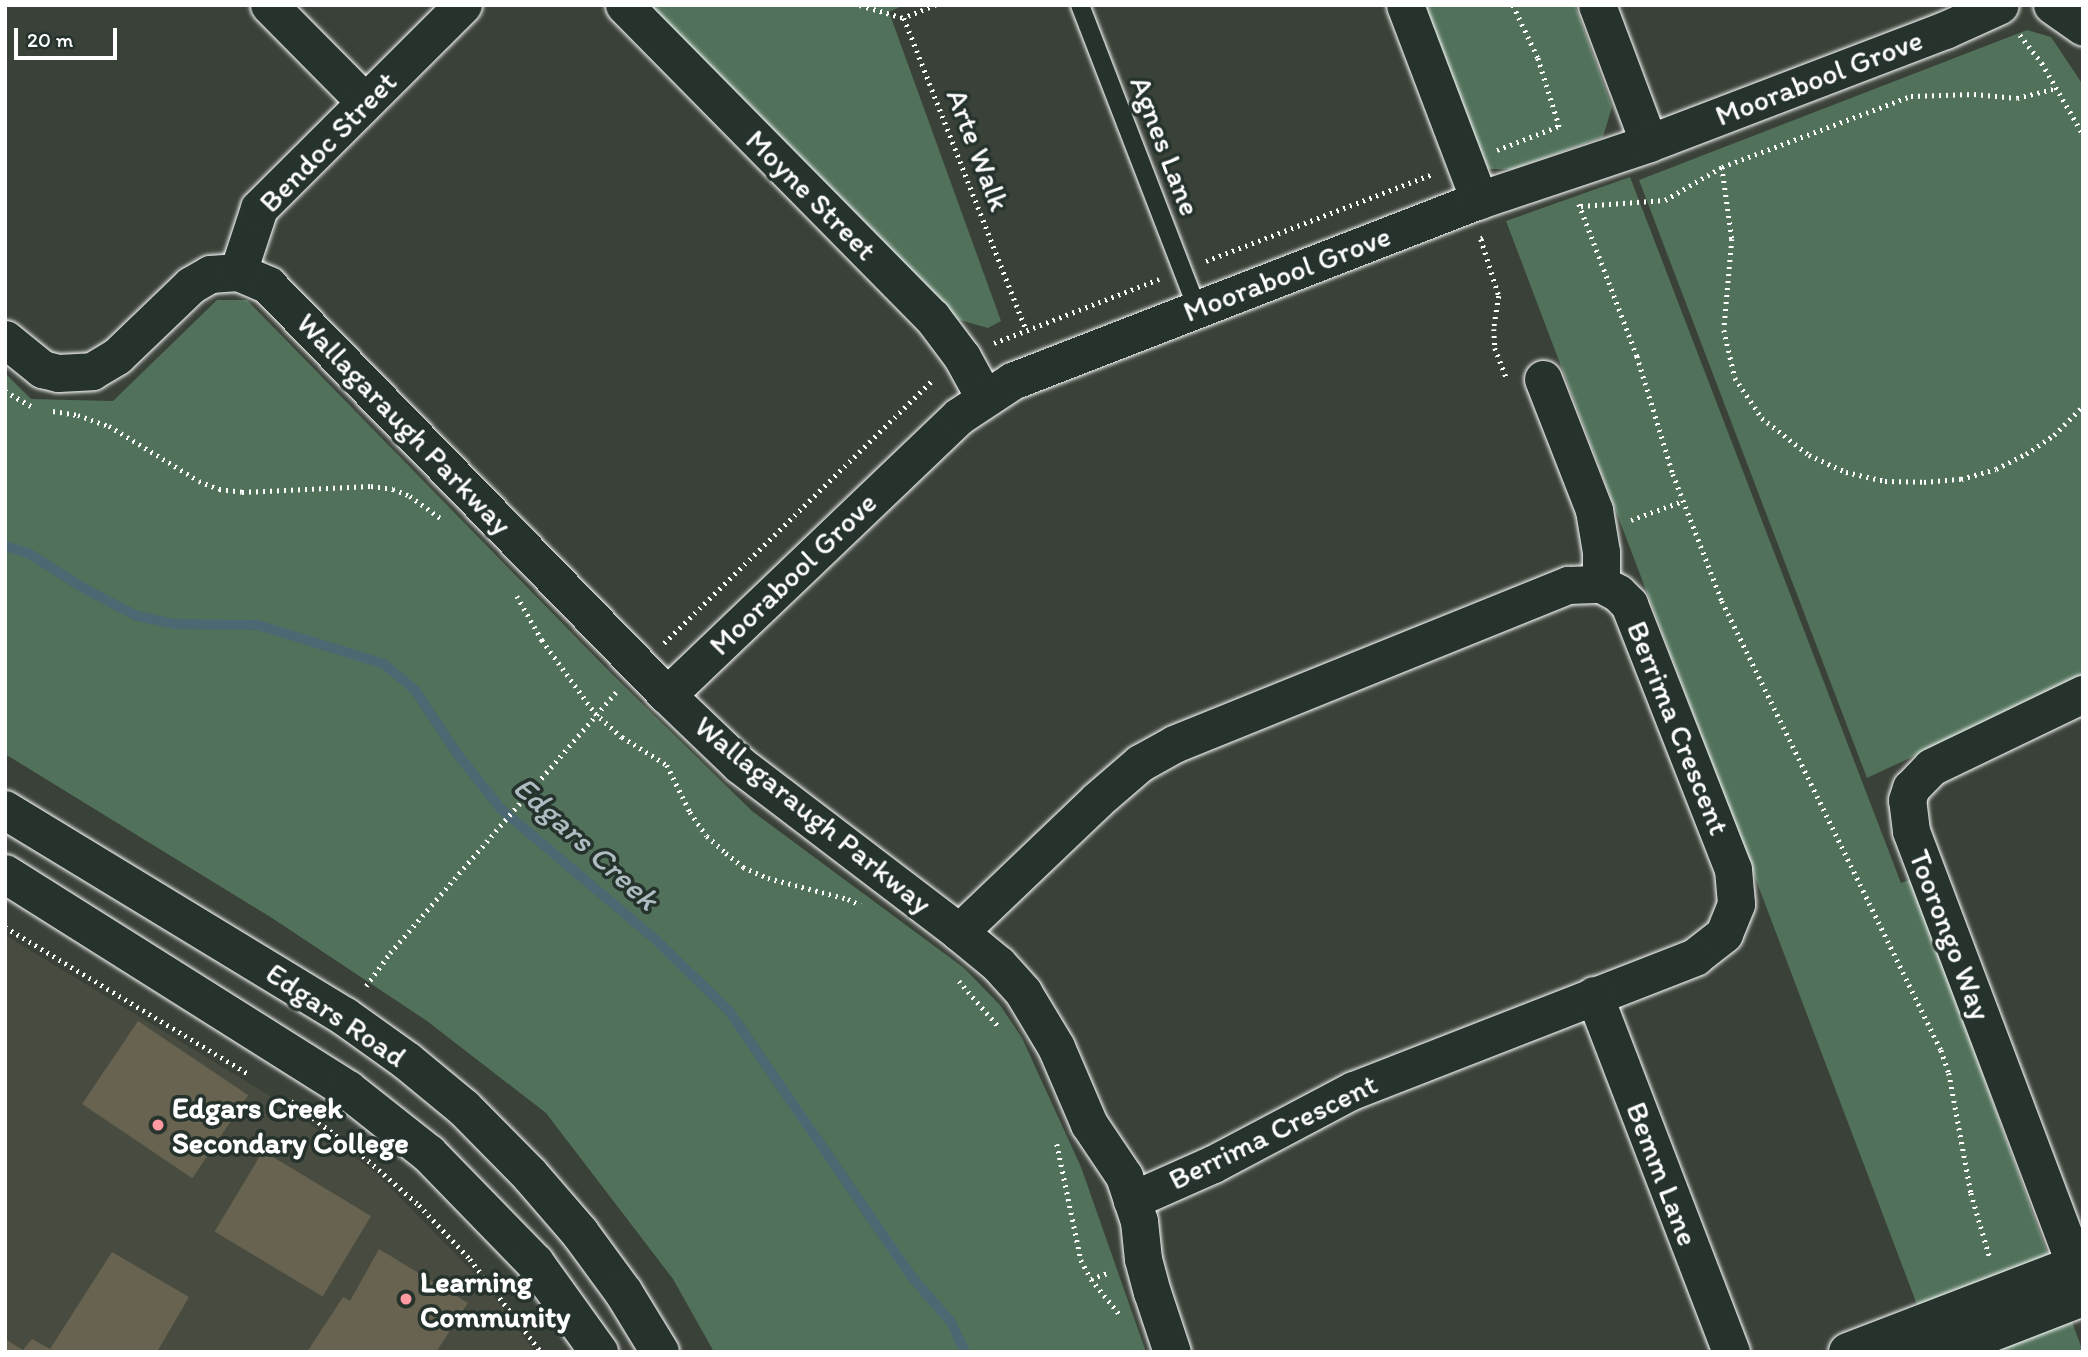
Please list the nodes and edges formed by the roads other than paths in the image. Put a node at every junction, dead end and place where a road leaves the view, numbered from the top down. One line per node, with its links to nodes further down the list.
1 (269, 5): 10 (street)
2 (463, 5): 10 (street, Bendoc Street)
3 (624, 5): 17 (street, Moyne Street)
4 (1080, 5): 14 (lane, Agnes Lane)
5 (1405, 5): 12 (street)
6 (1597, 5): 11 (street)
7 (2052, 5): 9 (street)
8 (2008, 16): 11 (street, Moorabool Grove)
9 (2083, 27)
10 (365, 102): 13 (street, Bendoc Street)
11 (1649, 143): 12 (street, Moorabool Grove)
12 (1479, 200): 14 (street, Moorabool Grove)
13 (238, 272): 15 (street); 20 (street, Wallagaraugh Parkway)
14 (1197, 308): 17 (street, Moorabool Grove)
15 (5, 339)
16 (1543, 379): 18 (street)
17 (984, 397): 20 (street, Moorabool Grove)
18 (1601, 584): 23 (street); 24 (street, Berrima Crescent)
19 (2083, 694): 26 (street, Toorongo Way)
20 (667, 695): 23 (street, Wallagaraugh Parkway)
21 (5, 810): 29 (main road, Edgars Road)
22 (5, 874): 28 (main road, Edgars Road)
23 (959, 932): 25 (street, Wallagaraugh Parkway)
24 (1594, 995): 25 (street, Berrima Crescent); 31 (street, Bemm Lane)
25 (1132, 1200): 30 (street, Wallagaraugh Parkway)
26 (2080, 1275): 27 (main road); 33 (main road)
27 (1912, 1340): 32 (main road)
28 (598, 1352)
29 (660, 1352)
30 (1172, 1352)
31 (1731, 1352)
32 (1848, 1352)
33 (1941, 1352)

